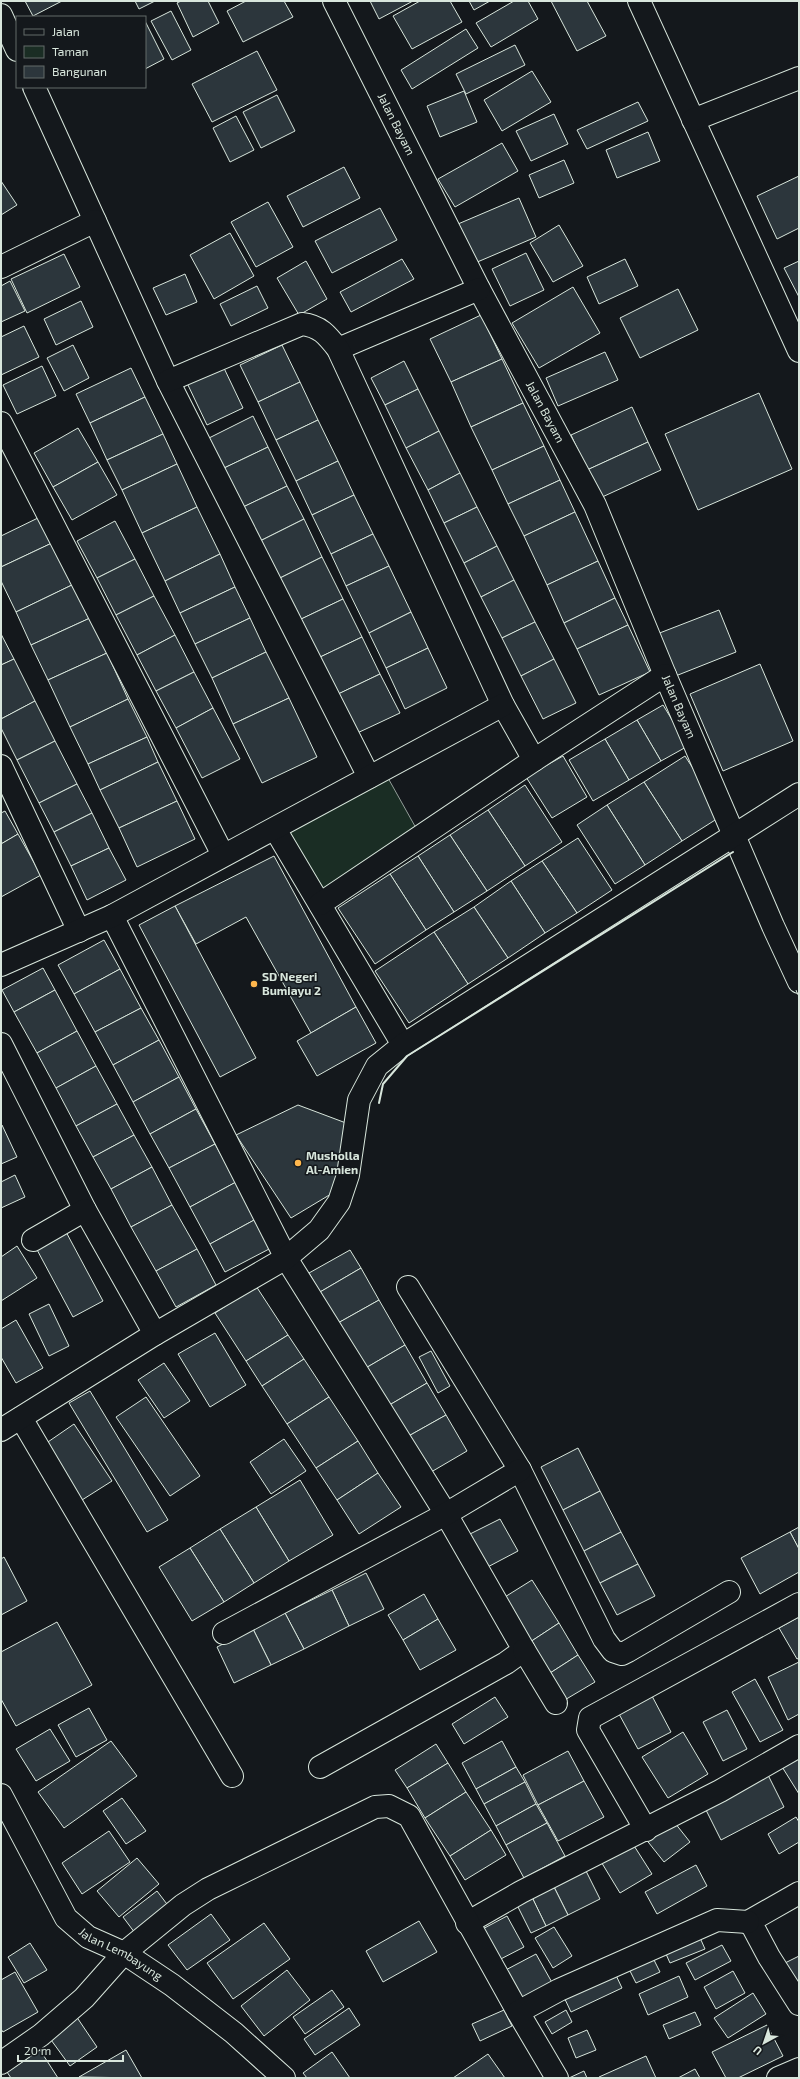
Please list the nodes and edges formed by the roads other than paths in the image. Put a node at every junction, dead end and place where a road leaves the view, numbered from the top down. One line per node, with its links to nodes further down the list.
1 (334, 1): 10 (street, Jalan Bayam)
2 (639, 1): 7 (street)
3 (1, 15): 4 (street)
4 (16, 48)
5 (799, 78): 7 (street)
6 (34, 88): 8 (street)
7 (693, 120): 12 (street)
8 (95, 221): 9 (street); 13 (street)
9 (1, 267)
10 (479, 289): 11 (street); 15 (street, Jalan Bayam)
11 (338, 349): 13 (street); 16 (street)
12 (799, 351)
13 (168, 381): 19 (street)
14 (1, 423): 23 (street)
15 (665, 675): 17 (street); 22 (street, Jalan Bayam)
16 (503, 705): 17 (street); 19 (street)
17 (534, 760): 24 (street)
18 (1, 766): 26 (street)
19 (369, 777): 21 (street)
20 (799, 794): 22 (street)
21 (274, 829): 23 (street); 24 (street)
22 (735, 834): 28 (street, Jalan Bayam); 30 (street)
23 (223, 855): 25 (street)
24 (320, 904): 30 (street)
25 (112, 916): 26 (street); 33 (street)
26 (79, 931): 27 (street)
27 (1, 965)
28 (799, 982)
29 (1, 1044): 31 (street)
30 (403, 1045): 33 (street)
31 (85, 1210): 32 (street); 35 (street)
32 (33, 1240)
33 (286, 1258): 35 (street); 39 (street)
34 (408, 1287): 38 (street)
35 (156, 1334): 36 (street)
36 (21, 1418): 37 (street); 47 (street)
37 (1, 1430)
38 (520, 1470): 39 (street); 40 (street)
39 (446, 1514): 42 (street); 43 (street)
40 (729, 1592)
41 (799, 1604): 49 (street)
42 (224, 1633)
43 (524, 1650): 44 (street); 46 (street)
44 (556, 1703)
45 (799, 1746): 49 (street)
46 (320, 1767)
47 (232, 1776)
48 (1, 1795): 53 (street, Jalan Lembayung)
49 (646, 1830): 52 (street)
50 (799, 1893): 51 (street)
51 (748, 1922): 54 (street); 55 (street)
52 (467, 1923): 53 (street); 55 (street)
53 (124, 1953): 56 (street); 58 (street, Jalan Lembayung)
54 (799, 2004)
55 (518, 2012): 59 (street)
56 (1, 2063)
57 (799, 2070): 60 (street)
58 (284, 2078)
59 (557, 2078)
60 (778, 2078)

